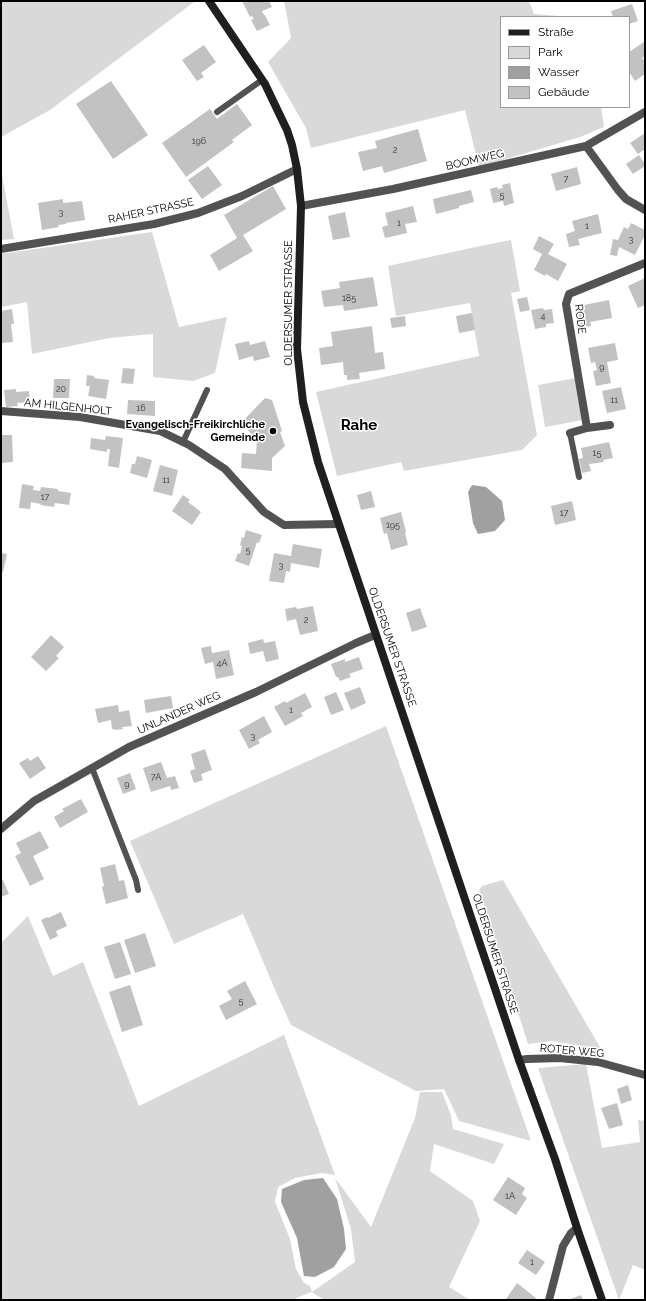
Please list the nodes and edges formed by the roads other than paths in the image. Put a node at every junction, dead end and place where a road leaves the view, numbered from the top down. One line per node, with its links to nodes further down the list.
1 (209, 1): 2 (main road, OLDERSUMER STRASSE)
2 (262, 80): 3 (lane); 6 (main road, OLDERSUMER STRASSE)
3 (217, 112)
4 (645, 112): 5 (street, BOOMWEG)
5 (586, 146): 7 (street, BOOMWEG); 8 (street)
6 (297, 170): 7 (main road, OLDERSUMER STRASSE); 9 (street, RAHER STRASSE)
7 (301, 206): 18 (main road, OLDERSUMER STRASSE)
8 (645, 210)
9 (1, 249)
10 (645, 263): 14 (street, RODE)
11 (207, 390): 16 (lane)
12 (1, 411): 16 (street, AM HILGENHOLT)
13 (610, 425): 14 (street)
14 (587, 428): 15 (street)
15 (570, 433): 17 (lane)
16 (183, 442): 18 (street, AM HILGENHOLT)
17 (579, 477)
18 (338, 524): 19 (main road, OLDERSUMER STRASSE)
19 (376, 635): 20 (street, UNLANDER WEG); 23 (main road, OLDERSUMER STRASSE)
20 (92, 768): 21 (street, UNLANDER WEG); 22 (lane)
21 (1, 829)
22 (138, 890)
23 (519, 1060): 24 (street, ROTER WEG); 25 (main road, OLDERSUMER STRASSE)
24 (645, 1075)
25 (577, 1228): 26 (street); 27 (main road, OLDERSUMER STRASSE)
26 (549, 1300)
27 (602, 1300)

